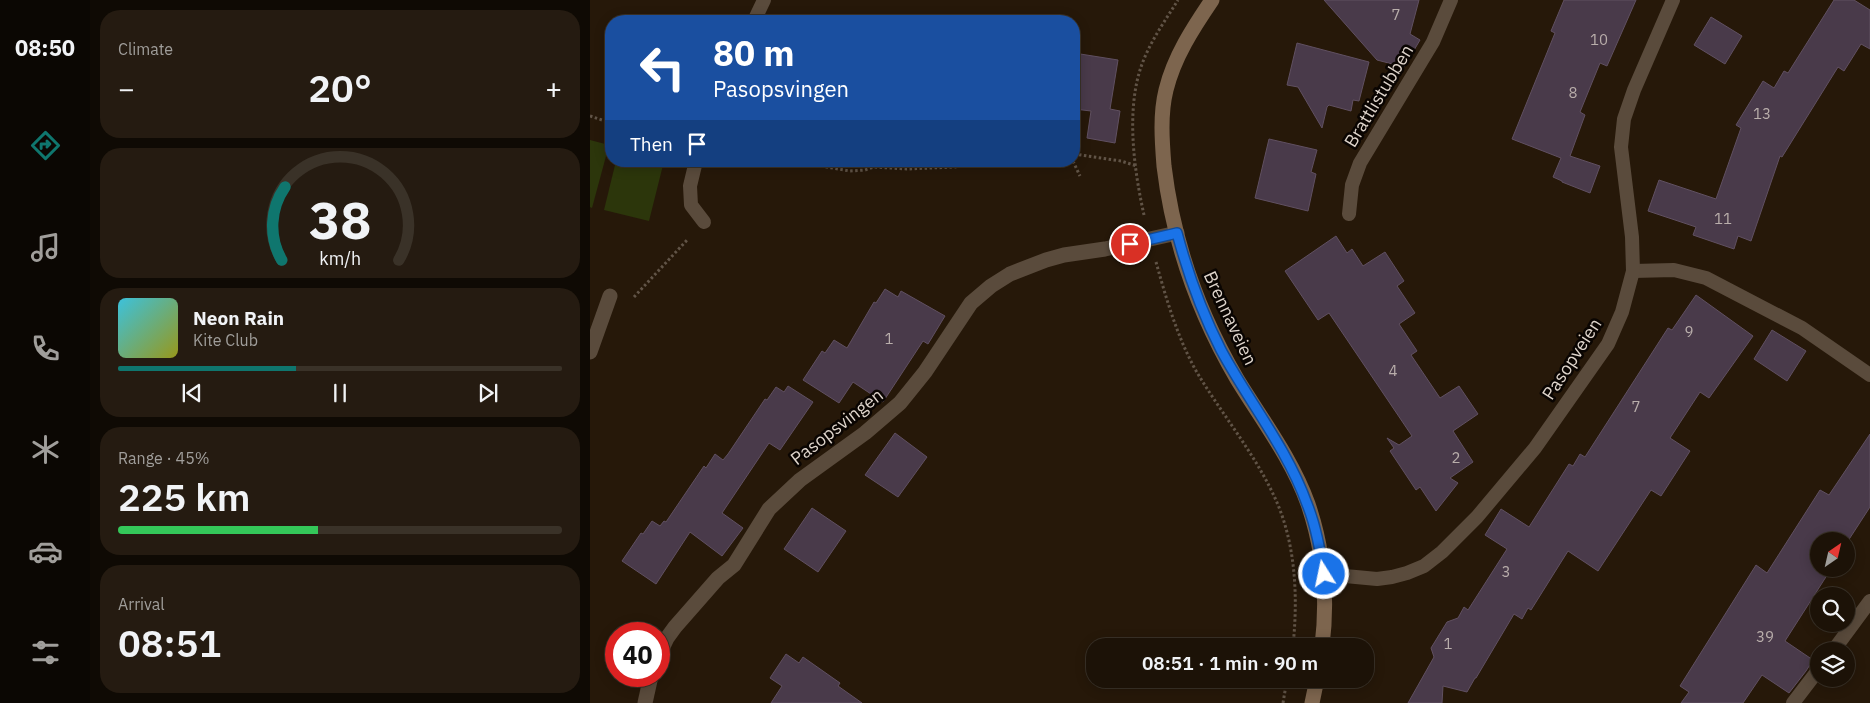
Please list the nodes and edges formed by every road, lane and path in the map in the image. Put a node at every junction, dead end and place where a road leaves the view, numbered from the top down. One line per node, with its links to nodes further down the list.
1 (764, 0): 5 (lane)
2 (1212, 0): 19 (street, Brennaveien)
3 (1451, 0): 17 (lane, Brattlistubben)
4 (1673, 0): 21 (lane, Pasopveien)
5 (757, 15)
6 (590, 116): 7 (path)
7 (605, 121)
8 (1080, 155): 9 (path)
9 (1137, 166)
10 (695, 167): 18 (lane)
11 (826, 167): 13 (path)
12 (874, 167): 14 (path)
13 (874, 167)
14 (956, 167)
15 (1076, 167): 16 (path)
16 (1080, 176)
17 (1349, 214)
18 (704, 222): 23 (path)
19 (1177, 233): 20 (street, Pasopsvingen); 26 (street, Brennaveien)
20 (1150, 239): 28 (street, Pasopsvingen); 29 (path)
21 (1633, 271): 25 (lane); 26 (lane, Pasopveien)
22 (610, 296): 24 (street)
23 (632, 299)
24 (590, 352)
25 (1870, 375)
26 (1324, 574): 30 (street, Brennaveien)
27 (1870, 601): 31 (lane)
28 (670, 633)
29 (1294, 638)
30 (1322, 638)
31 (1840, 642)
32 (1810, 681): 39 (lane)
33 (648, 687): 36 (street)
34 (1286, 688): 37 (path)
35 (1315, 688): 38 (street)
36 (645, 703)
37 (1283, 703)
38 (1312, 703)
39 (1792, 703)

